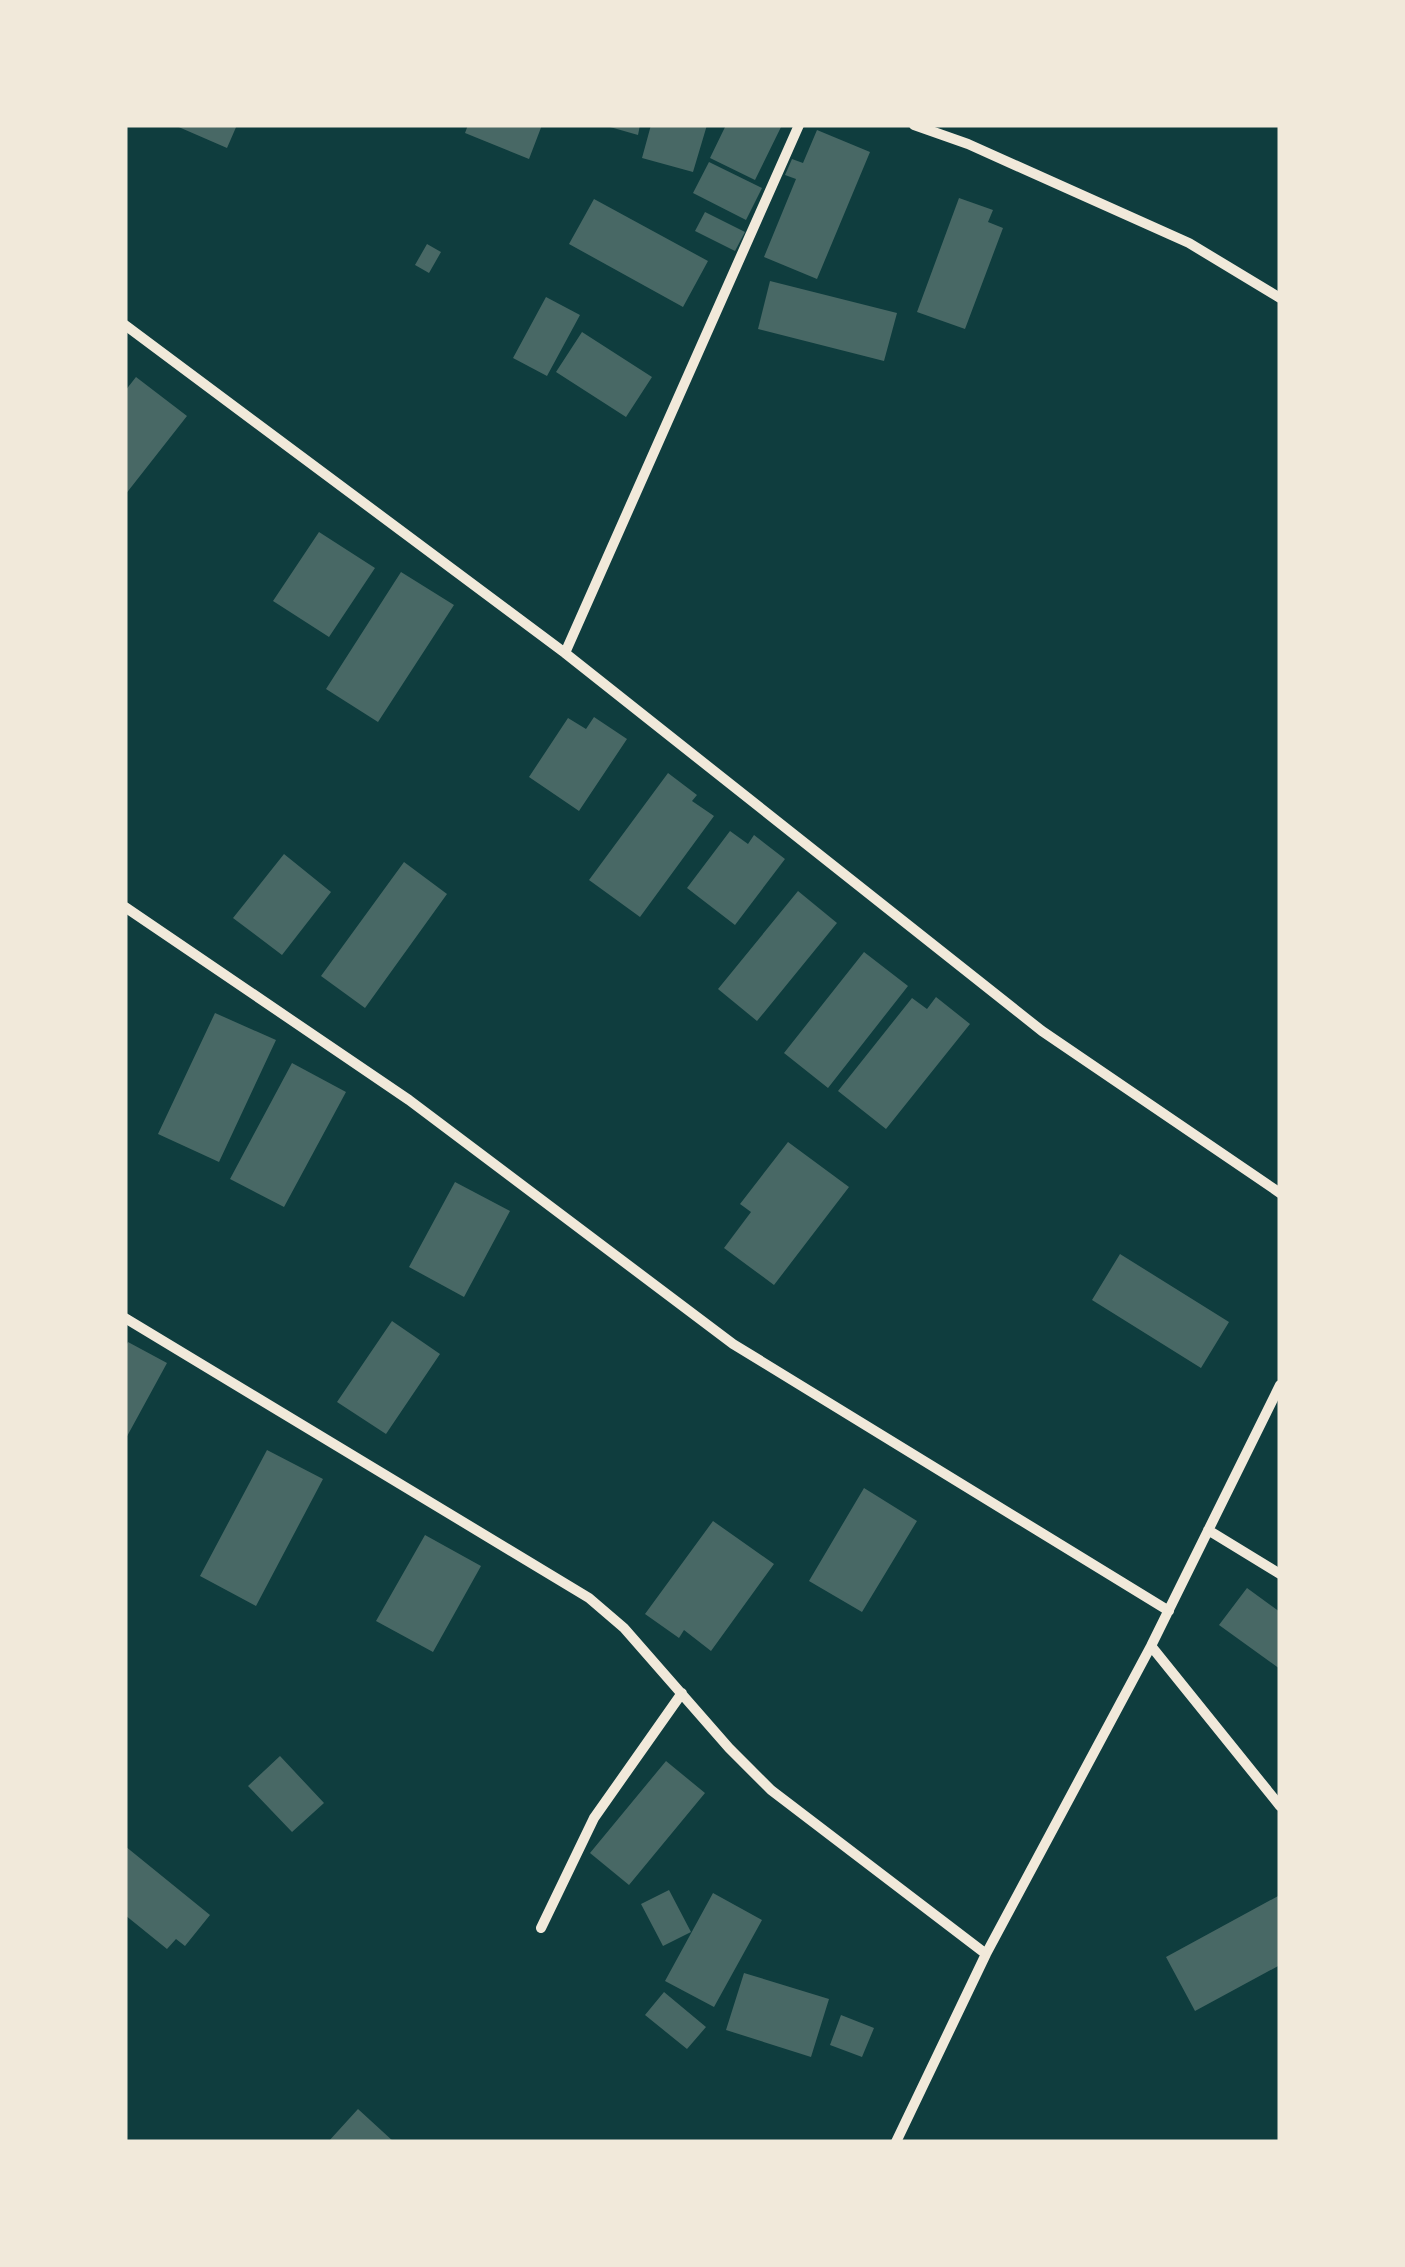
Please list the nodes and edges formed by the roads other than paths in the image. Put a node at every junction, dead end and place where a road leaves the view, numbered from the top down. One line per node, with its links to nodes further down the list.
1 (799, 125): 5 (street)
2 (914, 125): 3 (street)
3 (1280, 298)
4 (125, 325): 5 (street)
5 (564, 654): 7 (street)
6 (125, 906): 12 (street)
7 (1280, 1193)
8 (125, 1318): 14 (street)
9 (1280, 1385): 10 (street)
10 (1208, 1530): 11 (street); 12 (street)
11 (1280, 1574)
12 (1169, 1610): 13 (street)
13 (1151, 1646): 15 (street); 17 (street)
14 (682, 1693): 16 (street); 17 (street)
15 (1280, 1806)
16 (541, 1928)
17 (986, 1954): 18 (street)
18 (896, 2142)

